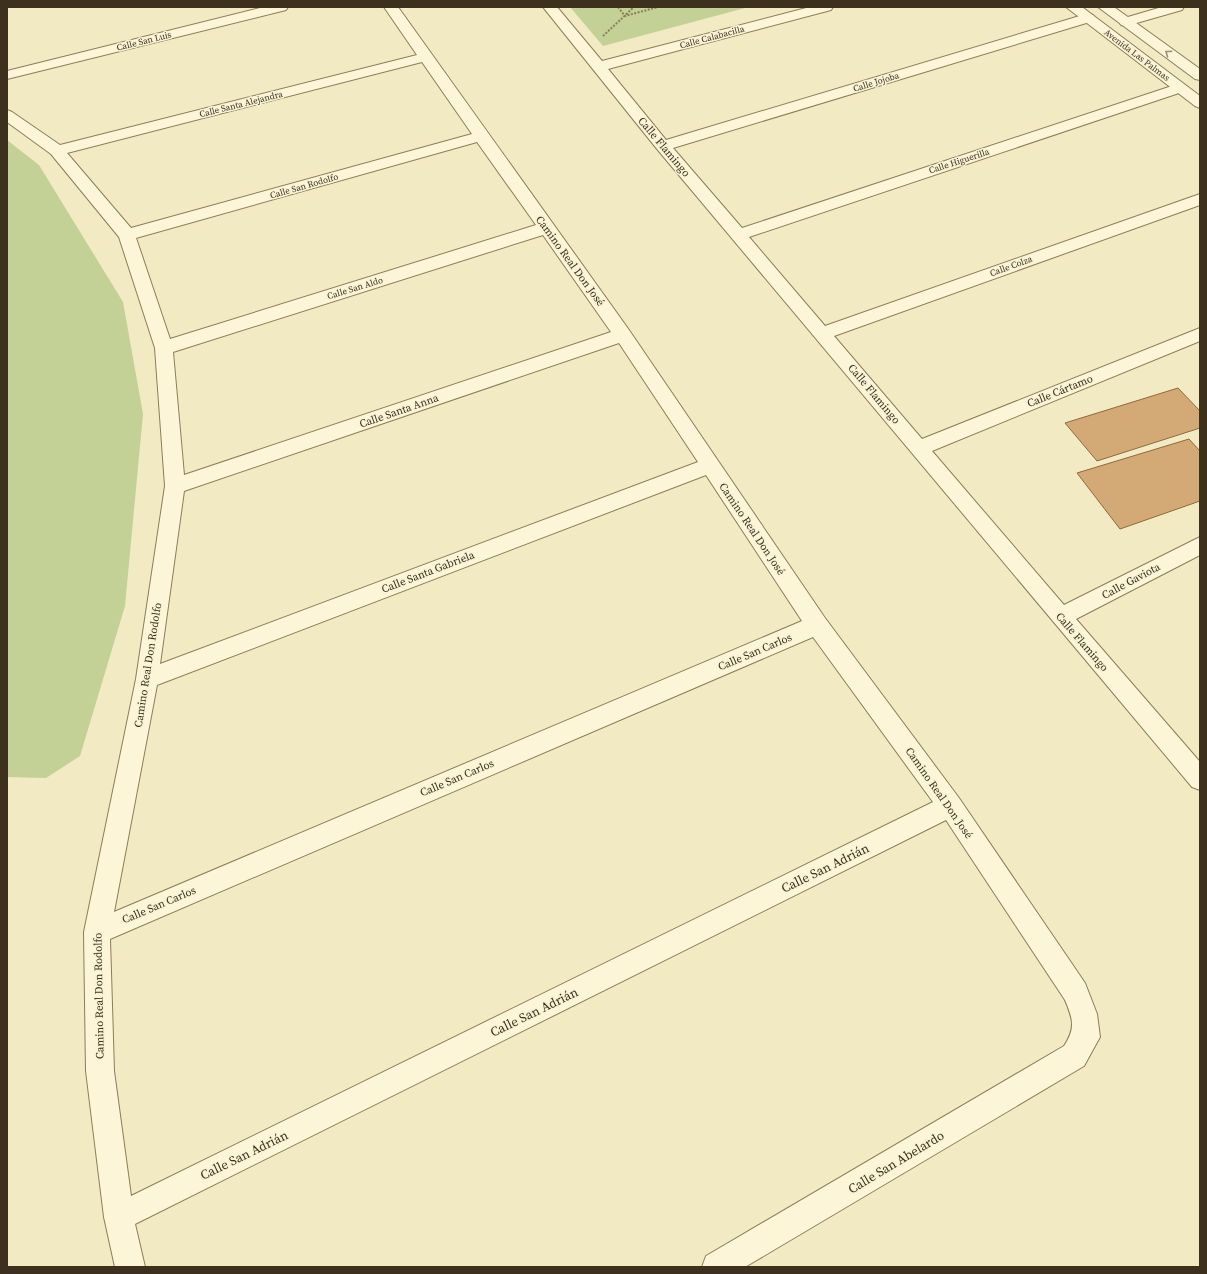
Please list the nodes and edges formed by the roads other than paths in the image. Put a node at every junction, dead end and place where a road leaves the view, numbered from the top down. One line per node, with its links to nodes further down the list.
1 (281, 7): 12 (street, Calle San Luis)
2 (391, 7): 10 (street, Camino Real Don José)
3 (550, 7): 11 (street, Calle Flamingo)
4 (826, 7): 11 (street, Calle Calabacilla)
5 (1073, 7): 8 (street, Avenida Las Palmas)
6 (1105, 7): 9 (street, Avenida Las Palmas)
7 (1177, 7): 9 (street)
8 (1088, 18): 14 (street, Avenida Las Palmas); 18 (street, Calle Jojoba)
9 (1126, 22): 13 (street, Avenida Las Palmas, one-way to 9)
10 (425, 57): 17 (street, Camino Real Don José); 19 (street, Calle Santa Alejandra)
11 (598, 67): 18 (street, Calle Flamingo)
12 (7, 75)
13 (1200, 76)
14 (1180, 88): 15 (street, Avenida Las Palmas); 23 (street, Calle Higuerilla)
15 (1200, 103)
16 (7, 114): 19 (street, Camino Real Don Rodolfo)
17 (481, 136): 21 (street, Camino Real Don José); 22 (street, Calle San Rodolfo)
18 (663, 146): 23 (street, Calle Flamingo)
19 (57, 151): 22 (street, Camino Real Don Rodolfo)
20 (1200, 199): 24 (street, Calle Colza)
21 (546, 228): 26 (street, Camino Real Don José); 27 (street, Calle San Aldo)
22 (127, 235): 27 (street, Camino Real Don Rodolfo)
23 (738, 235): 24 (street, Calle Flamingo)
24 (822, 334): 28 (street, Calle Flamingo)
25 (1200, 334): 28 (street, Calle Cártamo)
26 (623, 335): 29 (street, Camino Real Don José); 30 (street, Calle Santa Anna)
27 (164, 348): 30 (street, Camino Real Don Rodolfo)
28 (919, 448): 32 (street, Calle Flamingo)
29 (709, 466): 33 (street, Camino Real Don José); 34 (street, Calle Santa Gabriela)
30 (174, 486): 34 (street, Camino Real Don Rodolfo)
31 (1200, 545): 32 (street, Calle Gaviota)
32 (1061, 617): 35 (street, Calle Flamingo)
33 (817, 625): 36 (street, Camino Real Don José); 37 (street, Calle San Carlos)
34 (147, 679): 37 (street, Camino Real Don Rodolfo)
35 (1200, 779)
36 (950, 806): 38 (street, Camino Real Don José); 39 (street, Calle San Adrián)
37 (97, 932): 39 (street, Camino Real Don Rodolfo)
38 (1074, 1056): 41 (street, Calle San Abelardo)
39 (119, 1216): 40 (street, Camino Real Don Rodolfo)
40 (130, 1267)
41 (717, 1267)

